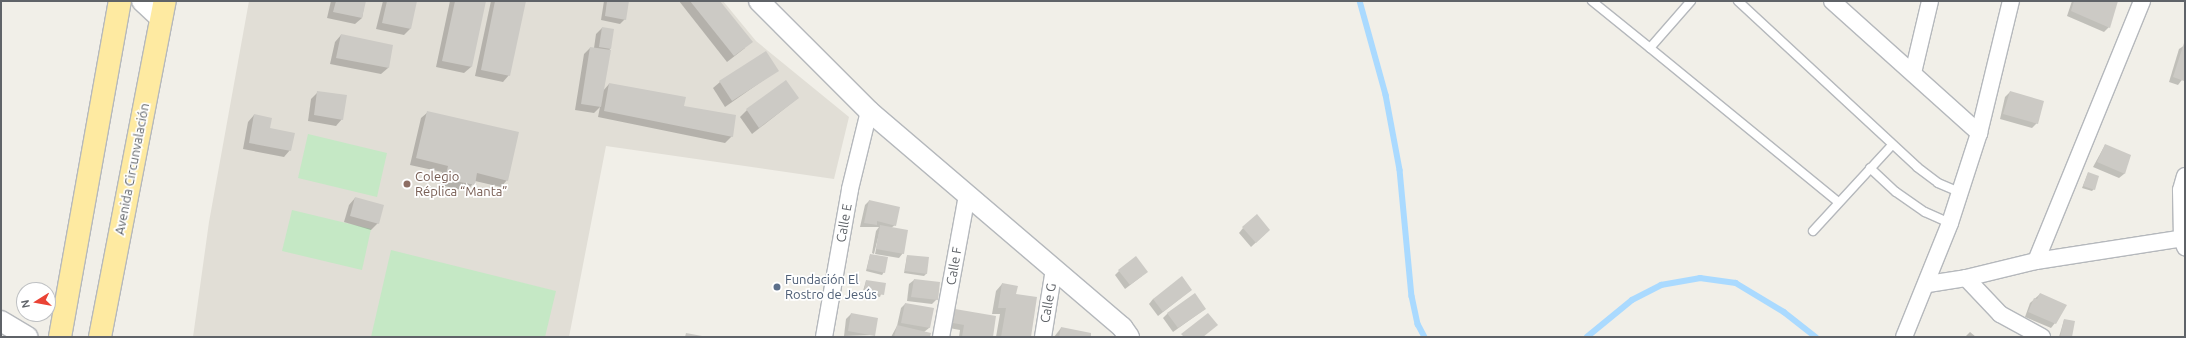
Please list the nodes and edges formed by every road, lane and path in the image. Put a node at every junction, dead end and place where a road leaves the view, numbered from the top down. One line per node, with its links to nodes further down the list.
1 (120, 1): 31 (highway)
2 (142, 1): 11 (street)
3 (759, 1): 14 (street)
4 (1592, 1): 12 (lane)
5 (1691, 1): 12 (lane)
6 (1738, 1): 16 (lane)
7 (1832, 1): 13 (street)
8 (1930, 1): 13 (street)
9 (2011, 1): 15 (street)
10 (2142, 1): 25 (street)
11 (163, 9): 32 (highway, Avenida Circunvalación)
12 (1650, 48): 21 (lane)
13 (1913, 73): 15 (street)
14 (869, 111): 20 (street); 33 (street, Calle E)
15 (1979, 133): 19 (street)
16 (1892, 145): 17 (lane); 19 (lane)
17 (1870, 168): 21 (lane); 22 (lane)
18 (2185, 176): 24 (street)
19 (1960, 192): 22 (street)
20 (966, 195): 26 (street); 34 (street, Calle F)
21 (1838, 202): 23 (lane)
22 (1950, 224): 28 (street)
23 (1813, 231)
24 (2184, 242): 25 (street)
25 (2036, 261): 27 (street)
26 (1054, 269): 35 (street, Calle G); 36 (street)
27 (1966, 278): 28 (street); 38 (street)
28 (1928, 284): 37 (street)
29 (1, 321): 30 (street)
30 (28, 337)
31 (60, 337)
32 (100, 337)
33 (824, 337)
34 (941, 337)
35 (1043, 337)
36 (1129, 337)
37 (1904, 337)
38 (2042, 337)

